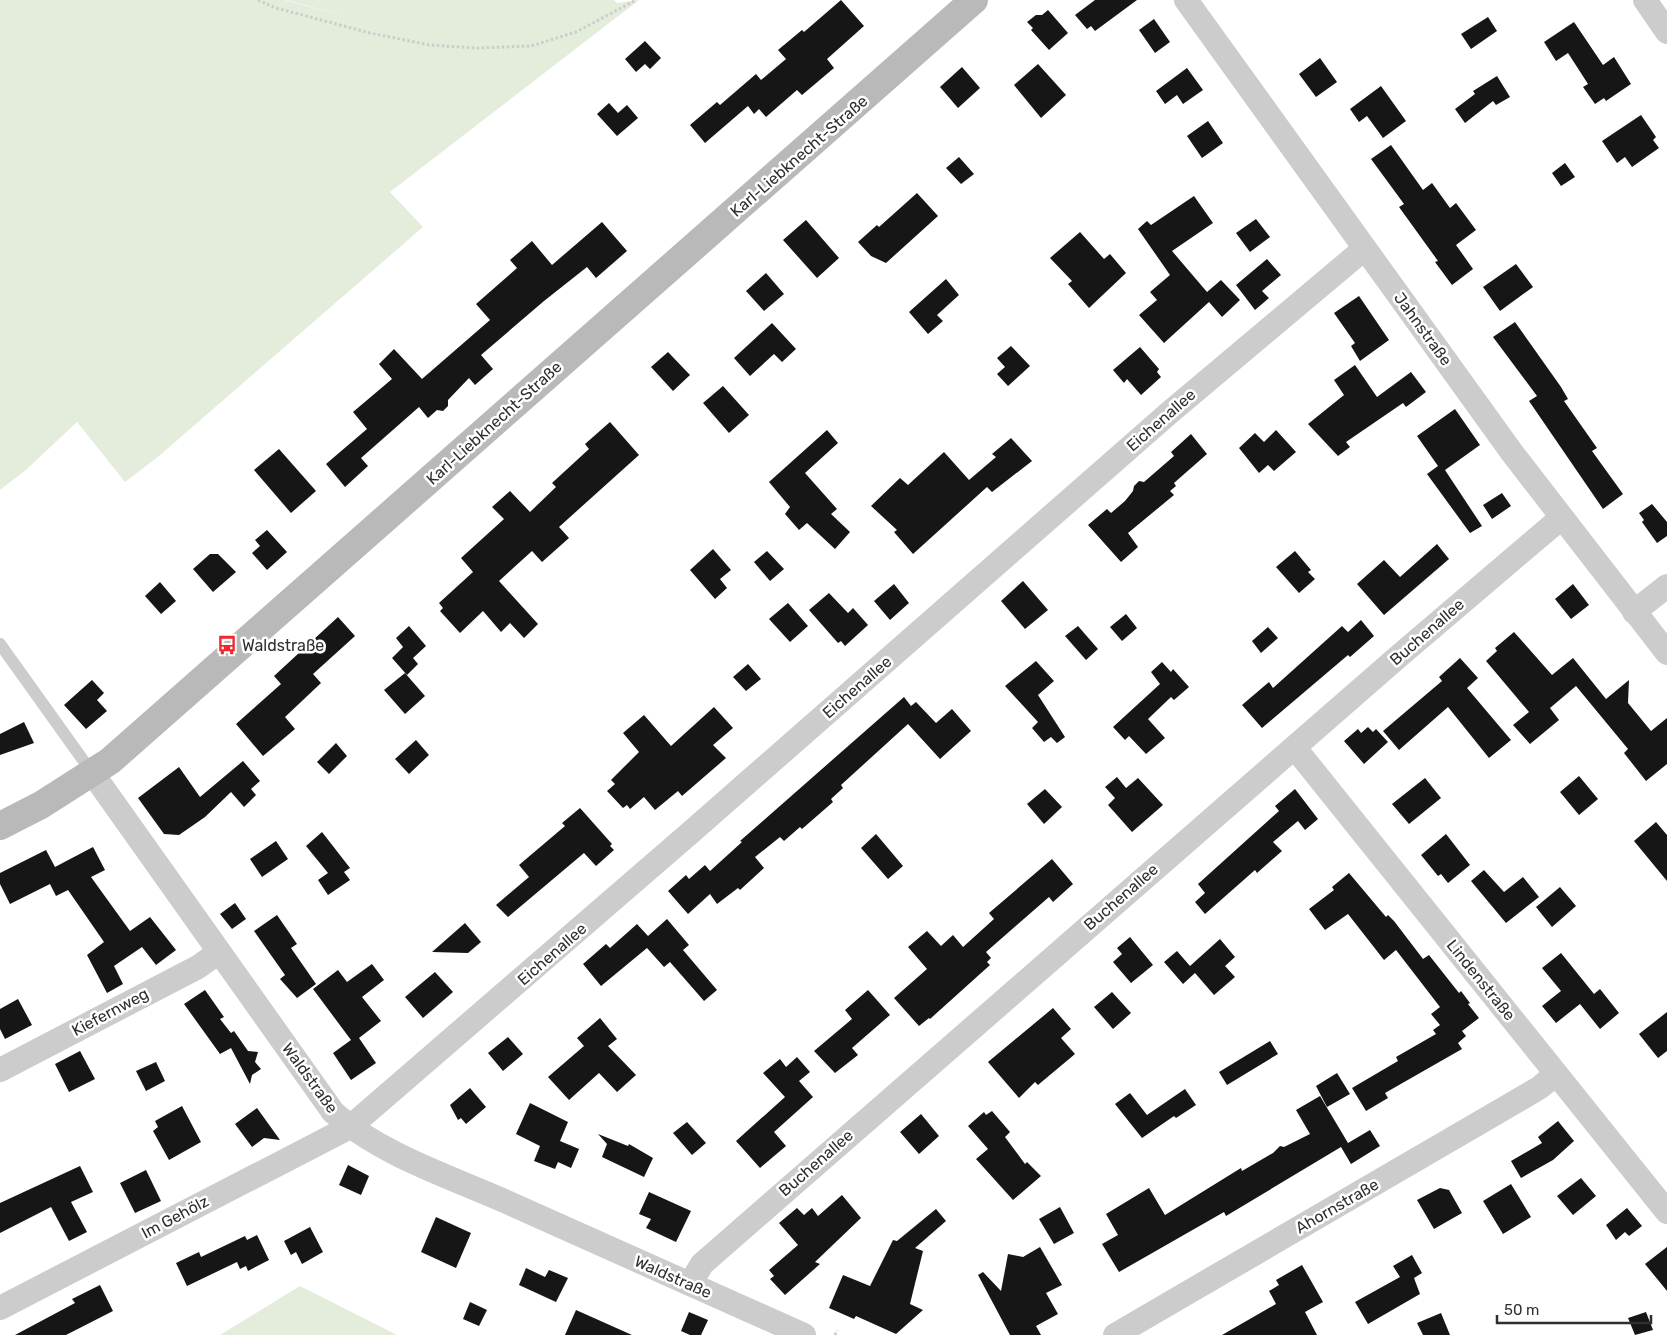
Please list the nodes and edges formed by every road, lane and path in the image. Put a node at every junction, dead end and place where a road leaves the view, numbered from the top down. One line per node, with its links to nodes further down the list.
1 (258, 0): 2 (path)
2 (636, 0)
3 (974, 0): 14 (street, Karl-Liebknecht-Straße)
4 (1186, 0): 7 (street, Jahnstraße)
5 (1645, 0): 6 (street)
6 (1667, 32)
7 (1364, 249): 8 (street, Jahnstraße); 19 (street, Eichenallee)
8 (1561, 518): 10 (street, Jahnstraße); 13 (street, Buchenallee)
9 (1667, 586): 10 (street)
10 (1634, 612): 12 (street, Jahnstraße)
11 (0, 644): 14 (lane, Waldstraße)
12 (1667, 653)
13 (1295, 748): 18 (street, Lindenstraße); 21 (street, Buchenallee)
14 (93, 774): 15 (street, Karl-Liebknecht-Straße); 16 (street, Waldstraße)
15 (0, 826)
16 (219, 952): 17 (street, Kiefernweg); 19 (street, Waldstraße)
17 (0, 1070)
18 (1556, 1074): 20 (street, Lindenstraße); 26 (street, Ahornstraße)
19 (350, 1127): 21 (street, Waldstraße); 22 (street, Im Gehölz)
20 (1667, 1212)
21 (690, 1284): 24 (street, Waldstraße)
22 (0, 1308)
23 (837, 1330): 25 (path)
24 (804, 1335)
25 (835, 1335)
26 (1115, 1335)

